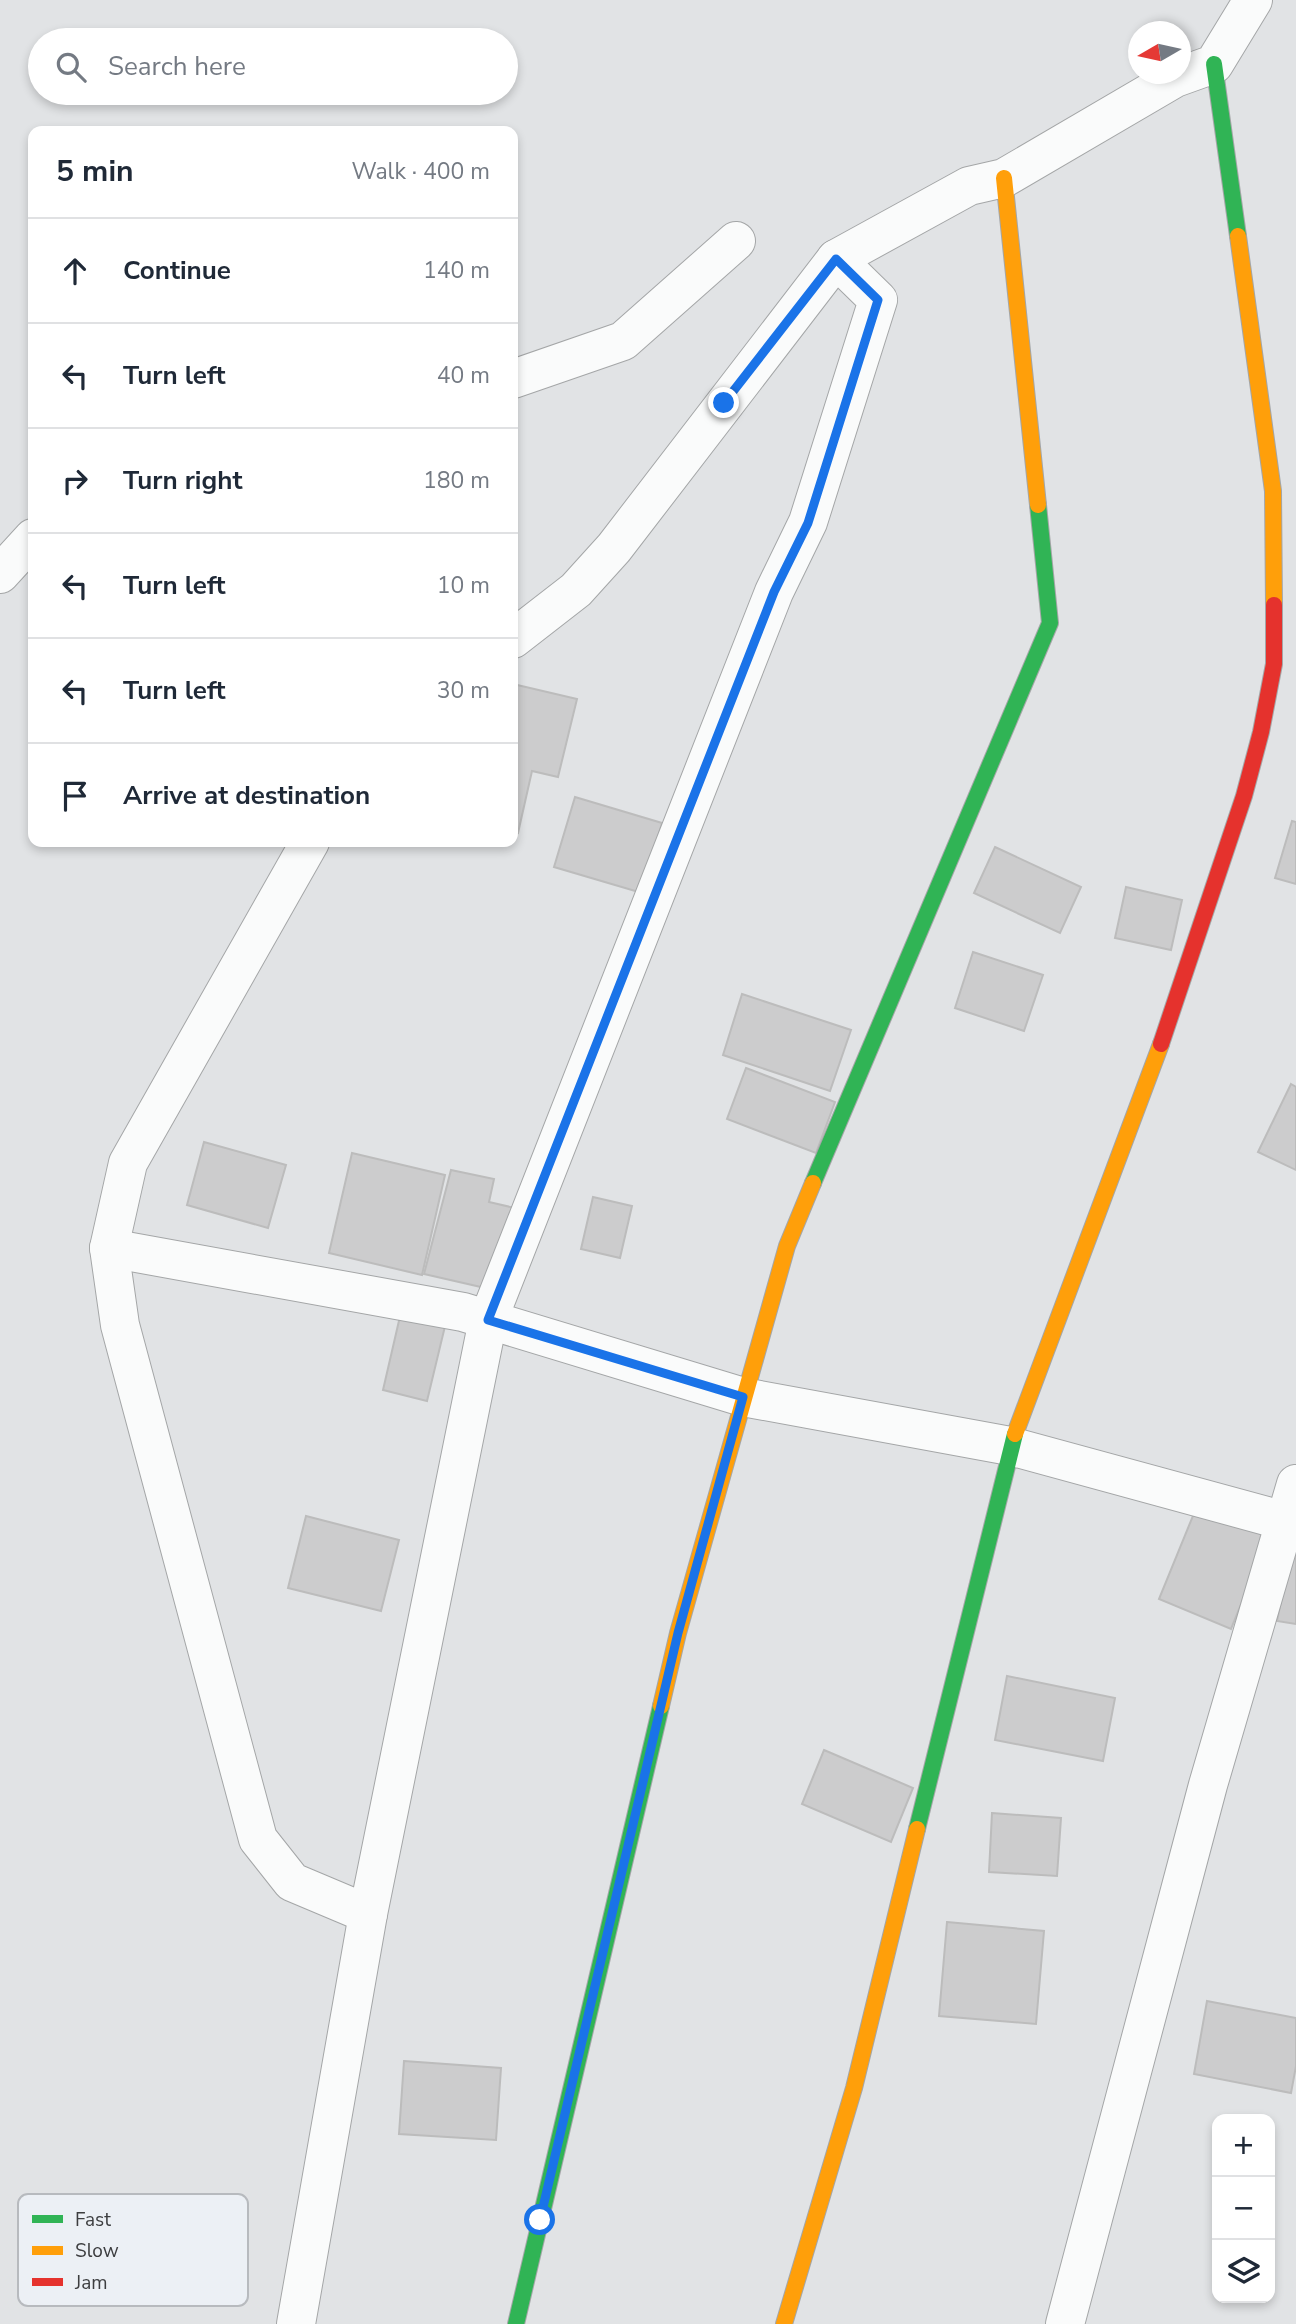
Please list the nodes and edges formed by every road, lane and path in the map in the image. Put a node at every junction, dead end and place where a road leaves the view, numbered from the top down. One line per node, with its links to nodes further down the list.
1 (1253, 0): 2 (street)
2 (1214, 64): 3 (street); 14 (street)
3 (1004, 178): 5 (street); 13 (street)
4 (736, 241): 6 (street)
5 (836, 259): 9 (street); 12 (street)
6 (518, 377)
7 (28, 543): 8 (street)
8 (0, 574)
9 (518, 635)
10 (307, 847): 11 (street)
11 (109, 1248): 12 (street); 17 (street)
12 (488, 1320): 13 (street); 17 (street)
13 (743, 1397): 14 (street); 19 (street)
14 (1010, 1446): 16 (street); 20 (street)
15 (1296, 1484): 16 (street)
16 (1290, 1522): 21 (street)
17 (368, 1914): 18 (street)
18 (296, 2324)
19 (516, 2324)
20 (784, 2324)
21 (1065, 2324)

